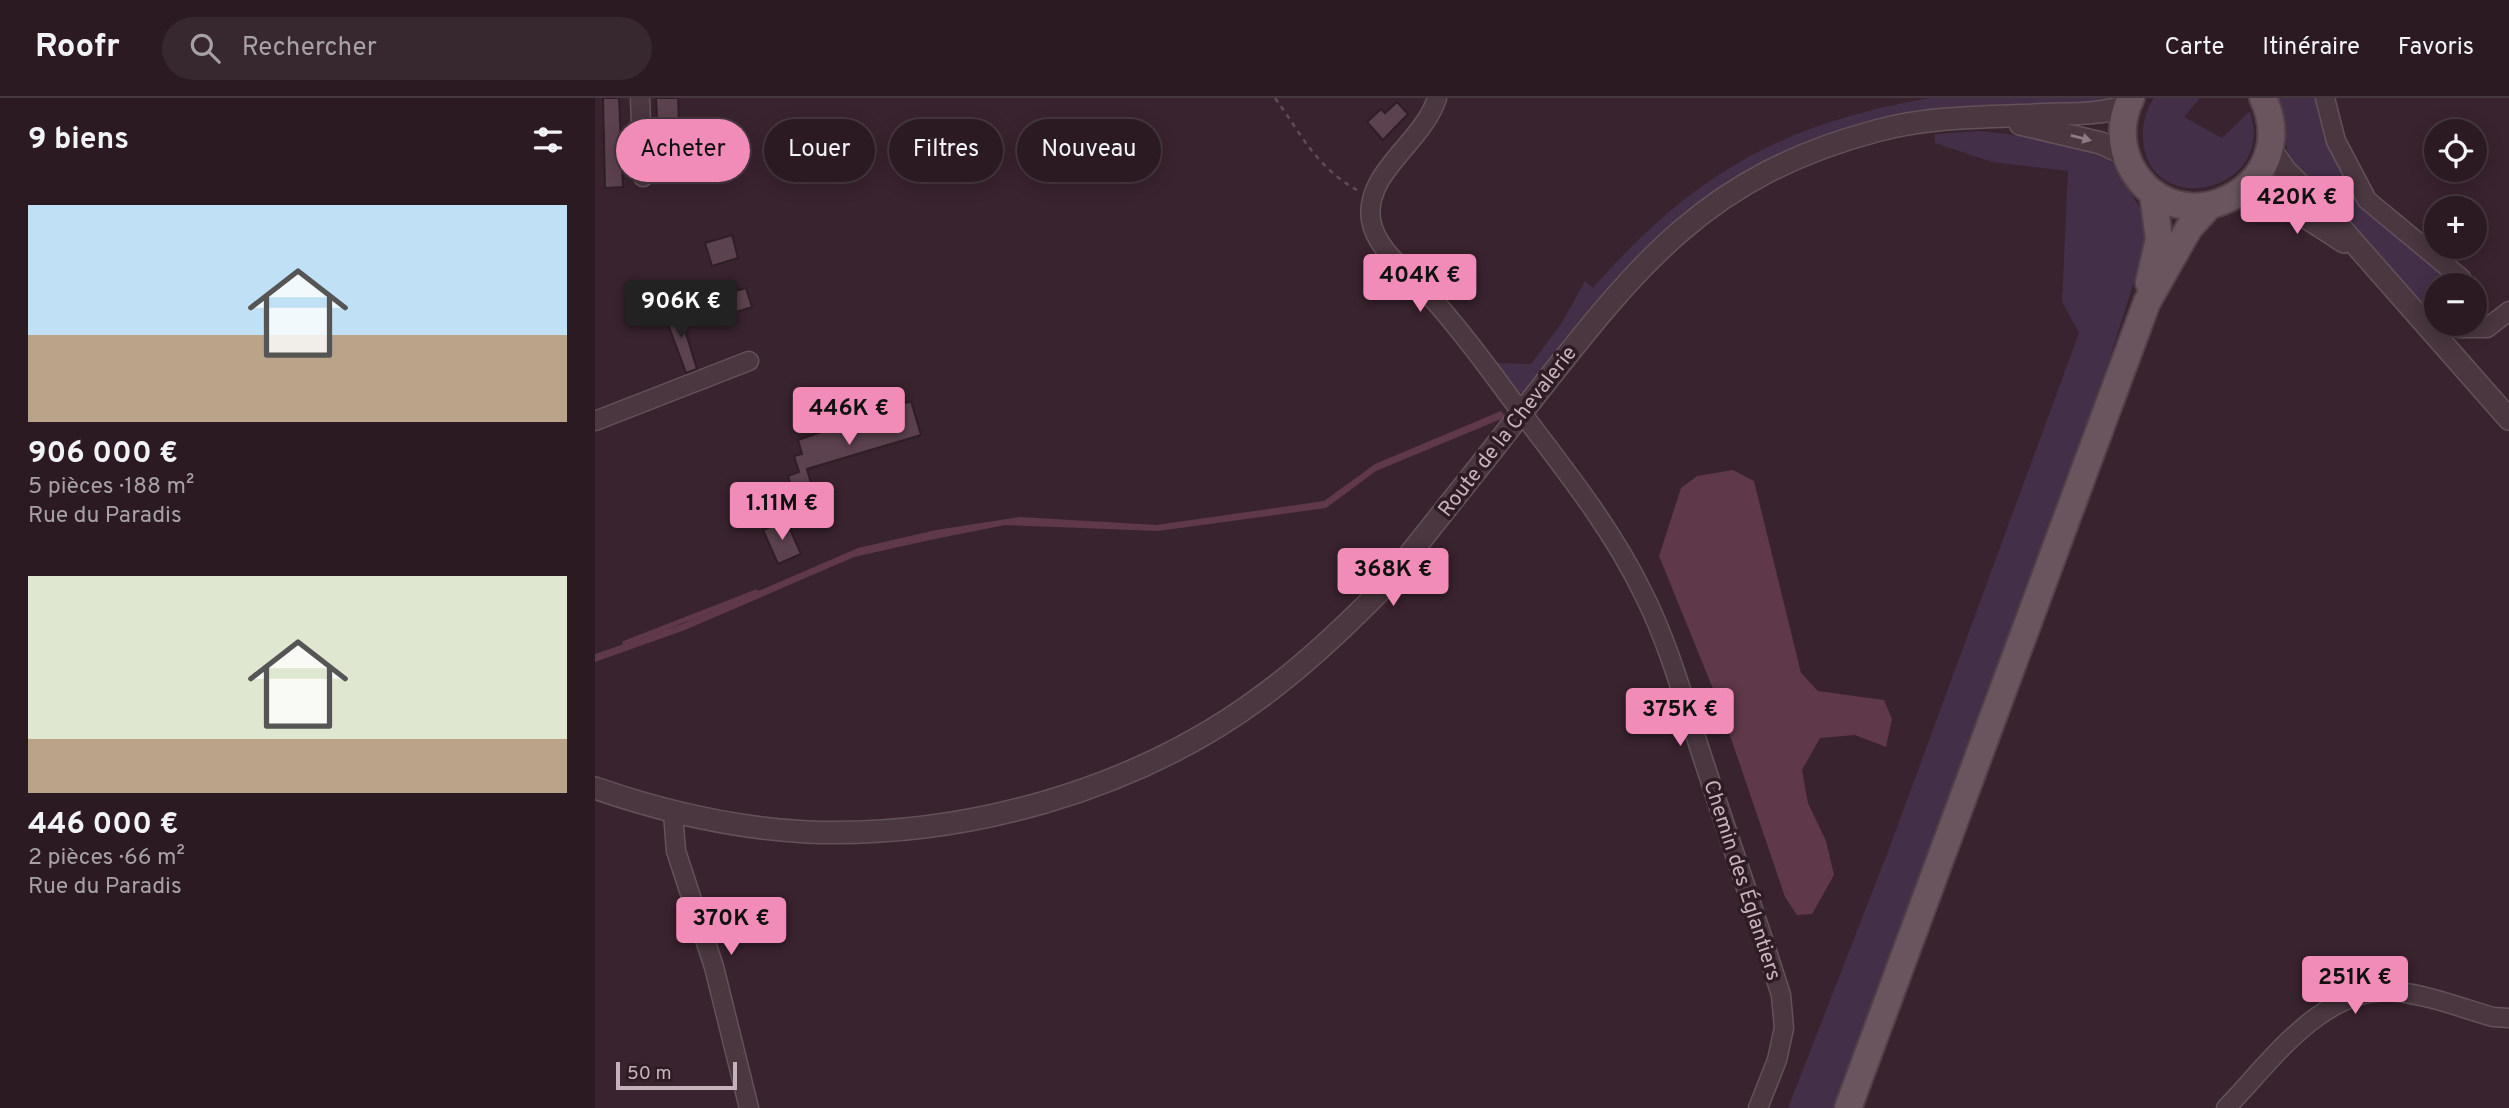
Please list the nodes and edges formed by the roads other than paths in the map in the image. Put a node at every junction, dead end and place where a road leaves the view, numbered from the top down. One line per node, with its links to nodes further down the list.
1 (640, 98): 7 (street)
2 (1437, 98): 21 (street, Chemin des Églantiers)
3 (2263, 98): 8 (main road)
4 (2326, 98): 14 (street)
5 (2129, 102): 6 (street, Route de la Chevalerie); 9 (main road)
6 (1990, 118): 9 (street, Route de la Chevalerie, one-way to 9); 21 (street, Route de la Chevalerie)
7 (641, 119)
8 (2270, 148): 10 (main road); 13 (street)
9 (2126, 155): 11 (main road)
10 (2241, 192): 12 (main road); 13 (street)
11 (2153, 193): 12 (main road); 15 (main road)
12 (2209, 206): 15 (main road)
13 (2363, 254): 19 (street)
14 (2453, 273)
15 (2147, 302): 29 (main road)
16 (2509, 311): 17 (street)
17 (2487, 328)
18 (2447, 336): 19 (street)
19 (2440, 341): 22 (street)
20 (750, 360): 23 (street)
21 (1521, 414): 25 (street, Route de la Chevalerie); 28 (street, Chemin des Églantiers)
22 (2509, 419)
23 (595, 421)
24 (595, 788): 25 (street, Route de la Chevalerie)
25 (673, 813): 27 (street)
26 (2509, 1018): 30 (street)
27 (749, 1108)
28 (1758, 1108)
29 (1848, 1108)
30 (2226, 1108)

